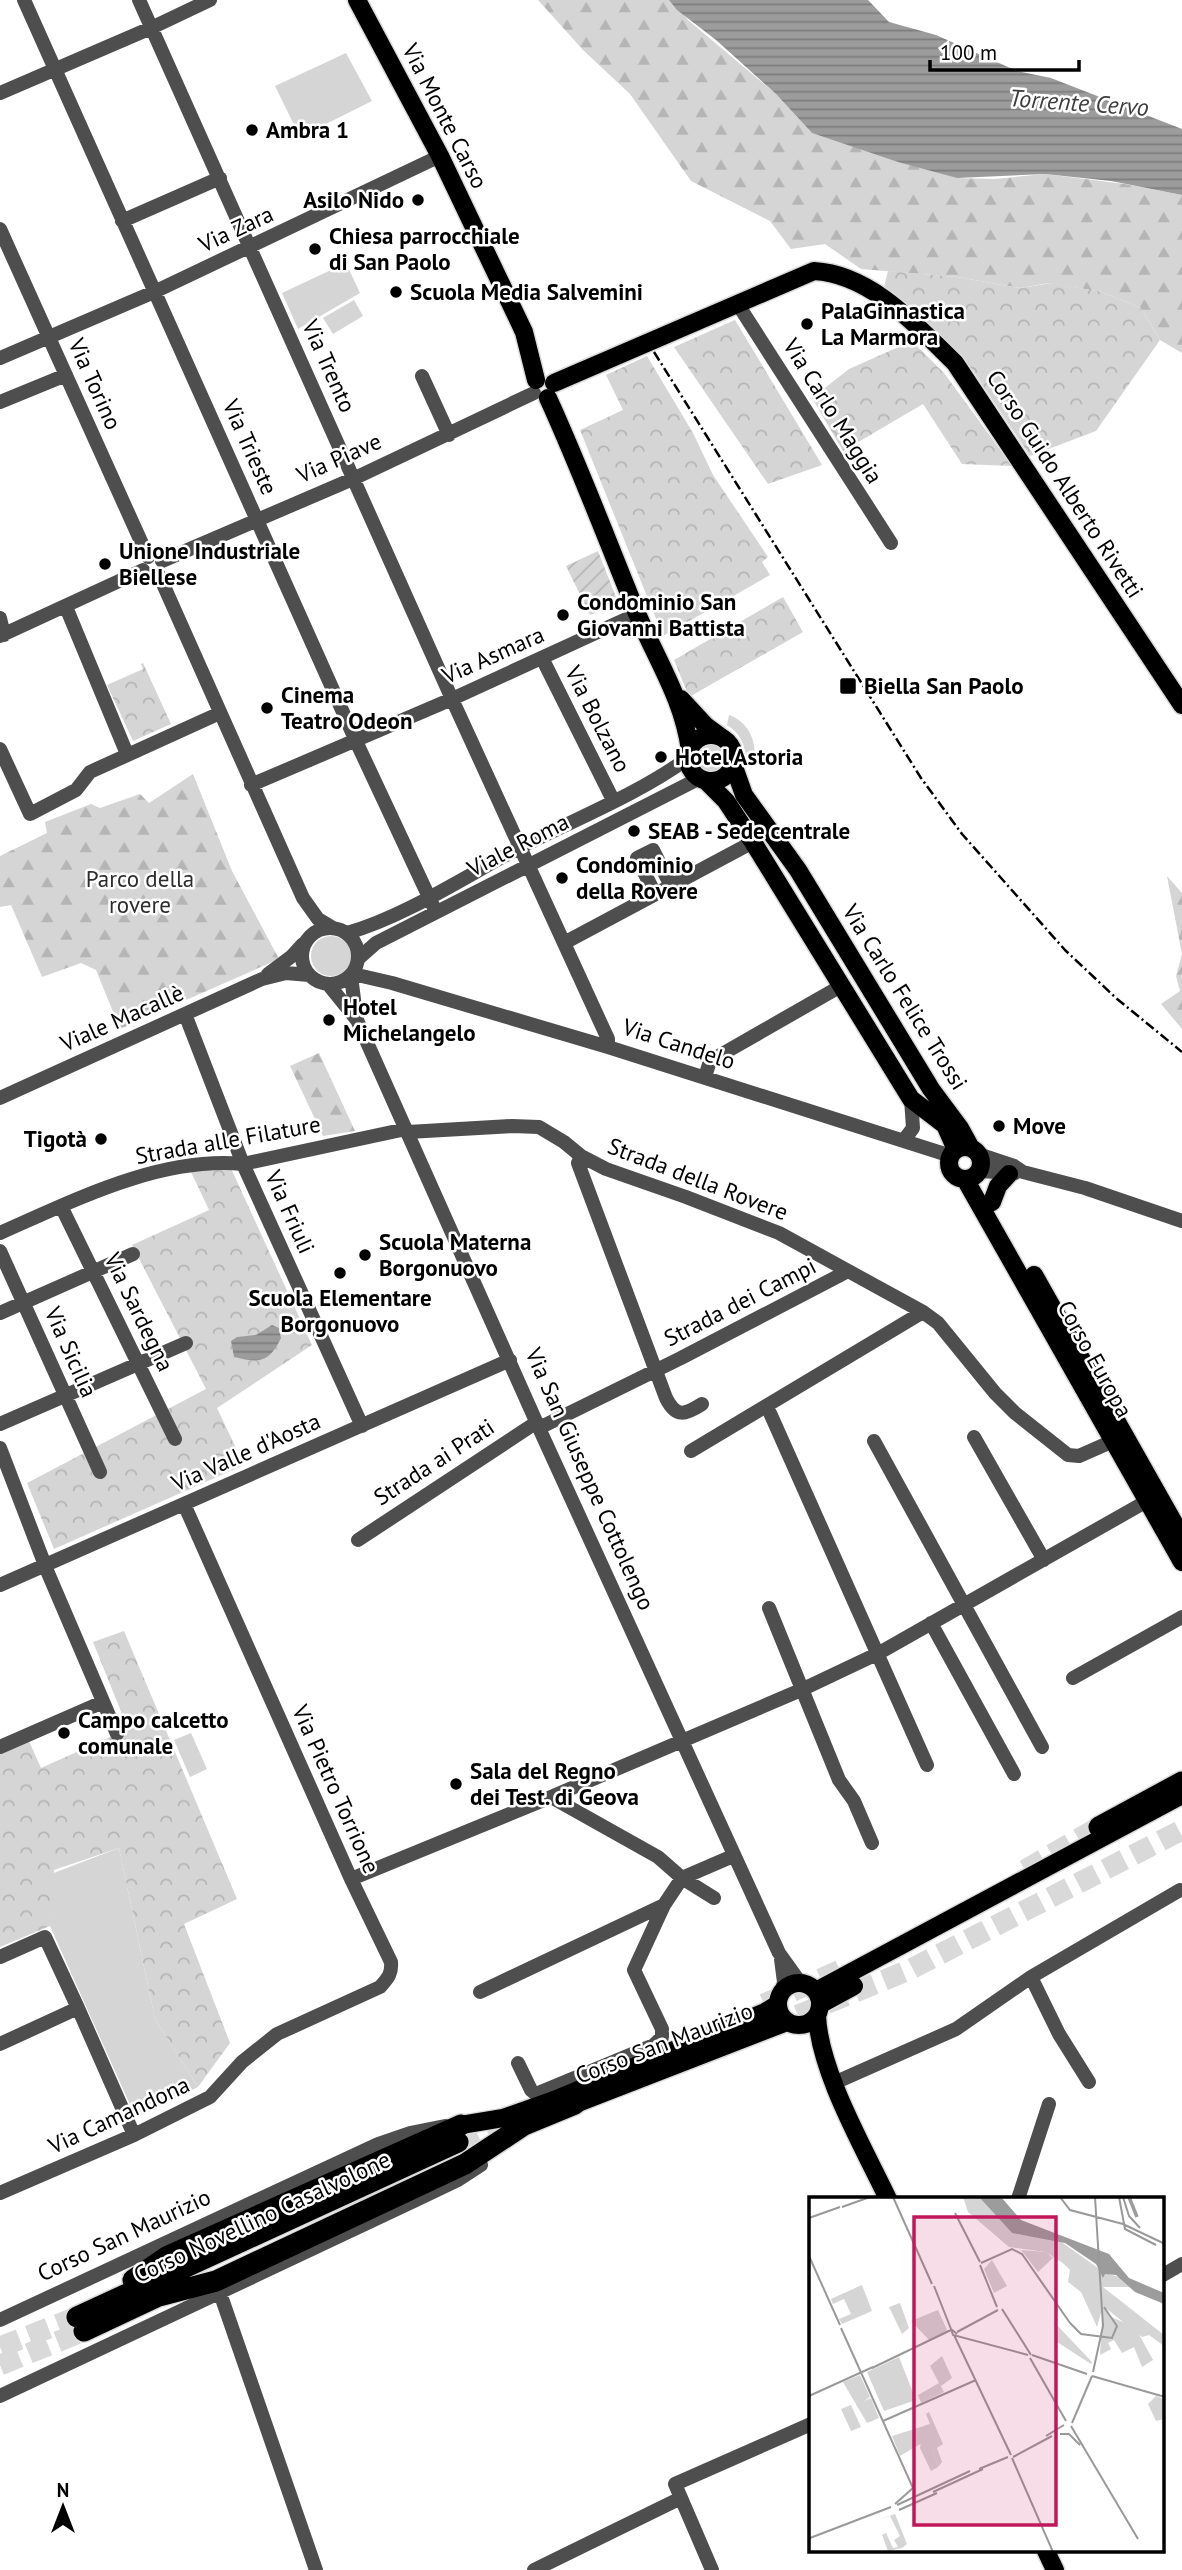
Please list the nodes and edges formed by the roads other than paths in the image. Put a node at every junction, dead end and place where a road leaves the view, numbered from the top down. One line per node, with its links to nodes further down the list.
1 (24, 0): 6 (street, Via Trieste)
2 (139, 0): 5 (street, Via Trento)
3 (210, 0): 5 (street)
4 (357, 0): 8 (main road, Via Monte Carso)
5 (152, 28): 6 (street); 9 (street, Via Trento)
6 (54, 70): 7 (street); 10 (street, Via Trieste)
7 (0, 93)
8 (440, 156): 12 (street, Via Zara); 19 (main road, Via Monte Carso)
9 (220, 178): 10 (street); 12 (street, Via Trento)
10 (122, 221): 13 (street, Via Trieste)
11 (0, 229): 15 (street, Via Torino)
12 (251, 247): 13 (street, Via Zara); 22 (street, Via Trento)
13 (155, 292): 15 (street, Via Zara); 23 (street, Via Trieste)
14 (737, 303): 19 (main road, Via Piave); 24 (street, Via Carlo Maggia); 33 (main road, Corso Guido Alberto Rivetti)
15 (49, 338): 16 (street, Via Zara); 17 (street, Via Torino)
16 (0, 358)
17 (66, 375): 20 (street); 25 (street, Via Torino)
18 (422, 376): 21 (street)
19 (544, 387): 21 (street, Via Piave); 27 (main road, Via Monte Carso)
20 (0, 402)
21 (449, 435): 22 (street, Via Piave)
22 (355, 478): 23 (street, Via Piave); 32 (street, Via Trento)
23 (258, 521): 25 (street, Via Piave); 35 (street, Via Trieste)
24 (891, 543)
25 (153, 566): 26 (street, Via Piave); 34 (street, Via Torino)
26 (66, 607): 29 (street, Via Piave); 38 (street)
27 (637, 614): 30 (street, Via Asmara); 31 (main road, Via Monte Carso)
28 (0, 618): 29 (street)
29 (2, 636)
30 (542, 658): 32 (street, Via Asmara); 44 (street, Via Bolzano)
31 (672, 688): 36 (main road, Via Monte Carso); 39 (main road, Via Monte Carso)
32 (452, 699): 35 (street, Via Asmara); 46 (street, Via Trento)
33 (1182, 705)
34 (220, 713): 38 (street); 43 (street, Via Torino)
35 (355, 739): 43 (street, Via Asmara); 50 (street, Via Trieste)
36 (724, 739): 39 (main road); 40 (main road)
37 (0, 749): 41 (street)
38 (127, 754): 41 (street)
39 (689, 755): 42 (main road); 44 (street, Viale Roma)
40 (733, 764): 42 (main road); 71 (main road, Via Carlo Felice Trossi)
41 (4, 767)
42 (703, 779): 45 (main road, Via Carlo Felice Trossi); 47 (street, Viale Roma)
43 (251, 785): 51 (street, Via Torino)
44 (613, 800): 46 (street, Viale Roma)
45 (753, 842): 48 (street); 61 (main road, Via Carlo Felice Trossi)
46 (521, 847): 47 (street, Via Trento); 50 (street, Viale Roma)
47 (528, 865): 52 (street, Viale Roma); 56 (street, Via Trento)
48 (671, 886): 49 (street); 49 (street)
49 (656, 894): 56 (street)
50 (429, 896): 52 (street, Via Trieste); 54 (street, Viale Roma)
51 (303, 898): 53 (street, Via Torino); 55 (street, Via Torino)
52 (436, 912): 57 (street, Viale Roma)
53 (333, 928): 54 (street); 55 (street)
54 (347, 933): 57 (street)
55 (307, 940): 58 (street); 59 (street, Viale Macallè)
56 (564, 943): 64 (street, Via Trento)
57 (355, 967): 60 (street); 63 (street, Via San Giuseppe Cottolengo); 64 (street, Via Candelo)
58 (309, 975): 59 (street, Viale Macallè); 60 (street)
59 (262, 979): 62 (street, Viale Macallè)
60 (328, 984): 63 (street, Via San Giuseppe Cottolengo)
61 (841, 986): 65 (street); 67 (main road, Via Carlo Felice Trossi)
62 (185, 1014): 66 (street, Viale Macallè); 72 (street, Via Friuli)
63 (357, 1020): 68 (street, Via San Giuseppe Cottolengo)
64 (608, 1047): 65 (street, Via Candelo)
65 (705, 1077): 69 (street, Via Candelo)
66 (0, 1098)
67 (911, 1099): 69 (street); 71 (main road, Via Carlo Felice Trossi)
68 (407, 1131): 70 (street, Strada della Rovere); 72 (street, Strada alle Filature); 86 (street, Via San Giuseppe Cottolengo)
69 (904, 1140): 71 (street, Via Candelo)
70 (581, 1156): 81 (street, Strada della Rovere); 88 (street, Strada dei Campi)
71 (968, 1162): 73 (street, Via Candelo); 74 (main road, Corso Europa); 98 (main road, Corso Europa)
72 (243, 1164): 75 (street, Strada alle Filature); 94 (street, Via Friuli)
73 (1016, 1173): 74 (main road); 76 (street, Via Candelo)
74 (992, 1202): 104 (main road, Corso Europa)
75 (61, 1206): 77 (street, Strada alle Filature); 80 (street, Via Sardegna)
76 (1182, 1221)
77 (0, 1233)
78 (0, 1251): 82 (street, Via Sicilia)
79 (133, 1254): 80 (street)
80 (94, 1272): 82 (street); 87 (street, Via Sardegna)
81 (846, 1272): 83 (street, Strada della Rovere); 88 (street, Strada dei Campi)
82 (24, 1304): 84 (street); 89 (street, Via Sicilia)
83 (923, 1312): 98 (street, Strada della Rovere); 100 (street)
84 (0, 1314)
85 (186, 1343): 87 (street)
86 (510, 1360): 93 (street, Via San Giuseppe Cottolengo); 94 (street, Via Valle d'Aosta)
87 (139, 1364): 89 (street); 96 (street, Via Sardegna)
88 (655, 1371): 90 (street, Strada dei Campi); 93 (street, Strada dei Campi)
89 (66, 1396): 92 (street); 101 (street, Via Sicilia)
90 (702, 1404)
91 (770, 1413): 114 (street)
92 (0, 1424)
93 (538, 1425): 105 (street, Strada ai Prati); 119 (street, Via San Giuseppe Cottolengo)
94 (362, 1426): 103 (street, Via Valle d'Aosta)
95 (974, 1437): 106 (street)
96 (175, 1438)
97 (874, 1441): 110 (street)
98 (1113, 1441): 102 (main road, Corso Europa)
99 (0, 1448): 108 (street)
100 (691, 1451)
101 (100, 1472)
102 (1147, 1501): 106 (street); 107 (main road, Corso Europa)
103 (184, 1504): 108 (street, Via Valle d'Aosta); 132 (street, Via Pietro Torrione)
104 (1182, 1537)
105 (358, 1540)
106 (1044, 1560): 110 (street)
107 (1182, 1562)
108 (46, 1565): 109 (street, Via Valle d'Aosta); 117 (street)
109 (0, 1585)
110 (964, 1605): 113 (street); 121 (street)
111 (769, 1608): 116 (street)
112 (1182, 1618): 115 (street)
113 (931, 1623): 114 (street); 123 (street)
114 (879, 1653): 116 (street); 122 (street)
115 (1073, 1678)
116 (801, 1690): 119 (street); 129 (street)
117 (103, 1702): 118 (street); 120 (street)
118 (117, 1734)
119 (682, 1742): 126 (street); 130 (street, Via San Giuseppe Cottolengo)
120 (0, 1747)
121 (1042, 1747)
122 (927, 1765)
123 (1014, 1774)
124 (1182, 1782): 128 (highway)
125 (1182, 1796): 141 (main road)
126 (551, 1797): 131 (street); 132 (street)
127 (1182, 1809): 141 (main road)
128 (1099, 1827)
129 (872, 1843)
130 (733, 1856): 131 (street); 137 (street, Via San Giuseppe Cottolengo)
131 (682, 1878): 134 (street); 135 (street)
132 (351, 1879): 144 (street, Via Pietro Torrione)
133 (1180, 1890): 138 (street)
134 (714, 1898)
135 (664, 1905): 139 (street); 147 (street)
136 (0, 1957): 142 (street)
137 (781, 1958): 140 (street, Via San Giuseppe Cottolengo); 141 (street, Via San Giuseppe Cottolengo)
138 (1031, 1977): 148 (street); 149 (street)
139 (480, 1992)
140 (780, 1998): 141 (main road); 143 (main road); 153 (main road, Corso San Maurizio)
141 (815, 1999): 143 (main road); 146 (main road)
142 (78, 2008): 145 (street); 152 (street)
143 (792, 2024): 146 (main road); 150 (main road, Corso San Maurizio)
144 (277, 2034): 152 (street, Via Camandona)
145 (0, 2043)
146 (824, 2056): 149 (main road)
147 (518, 2063)
148 (1089, 2082)
149 (834, 2083): 155 (main road)
150 (575, 2104): 159 (street, Corso San Maurizio); 160 (highway)
151 (1049, 2104): 156 (street)
152 (134, 2135): 154 (street, Via Camandona)
153 (460, 2139): 160 (highway, Corso Novellino Casalvolone); 160 (highway, Corso Novellino Casalvolone); 161 (street, Corso San Maurizio)
154 (0, 2193)
155 (887, 2197)
156 (1019, 2197)
157 (1182, 2264): 158 (street)
158 (1164, 2274)
159 (220, 2293): 162 (street, Corso San Maurizio); 165 (street)
160 (155, 2297)
161 (0, 2320)
162 (0, 2396)
163 (809, 2425): 164 (street)
164 (681, 2498): 166 (street); 167 (street)
165 (316, 2570)
166 (534, 2570)
167 (712, 2570)

